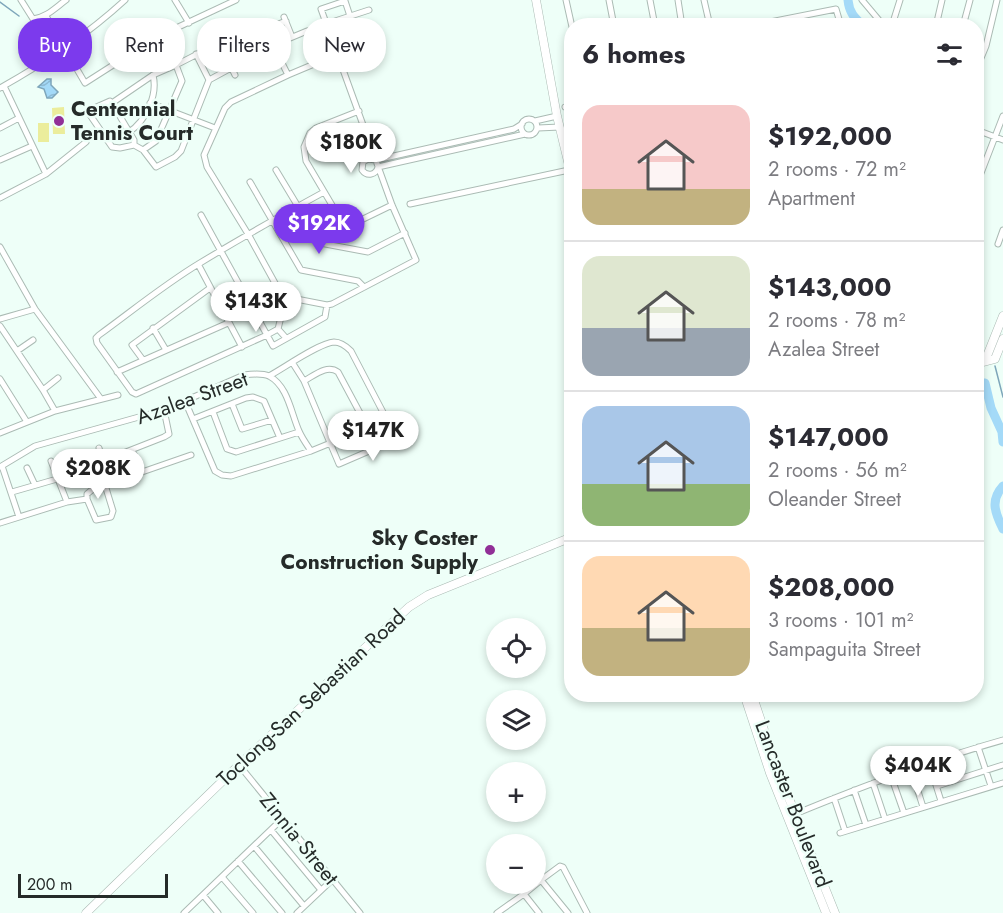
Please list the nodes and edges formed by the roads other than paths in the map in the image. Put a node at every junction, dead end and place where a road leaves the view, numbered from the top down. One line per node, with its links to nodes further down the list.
1 (21, 0): 18 (street)
2 (66, 0): 18 (street)
3 (125, 0): 34 (street)
4 (175, 0): 33 (street)
5 (236, 0): 33 (street)
6 (536, 0): 58 (main road)
7 (566, 0): 22 (street)
8 (609, 0): 23 (street)
9 (650, 0): 24 (street)
10 (678, 0): 25 (street)
11 (704, 0): 26 (street)
12 (862, 0): 29 (street)
13 (900, 0): 30 (street)
14 (942, 0): 31 (street)
15 (969, 0): 32 (street)
16 (997, 0): 37 (street)
17 (369, 10): 19 (street)
18 (46, 16)
19 (350, 16): 20 (street); 21 (street)
20 (324, 18)
21 (344, 18)
22 (570, 18)
23 (612, 18)
24 (653, 18)
25 (680, 18)
26 (708, 18)
27 (790, 18): 28 (street)
28 (839, 18)
29 (879, 18)
30 (894, 18)
31 (938, 18)
32 (965, 18)
33 (189, 23): 42 (street)
34 (92, 29)
35 (303, 33): 36 (street)
36 (292, 37)
37 (984, 51)
38 (196, 54): 39 (street); 52 (street)
39 (185, 60)
40 (303, 69): 51 (street)
41 (27, 72): 53 (street)
42 (79, 72)
43 (160, 72): 49 (street)
44 (179, 72): 56 (street)
45 (224, 72): 52 (street)
46 (233, 72): 50 (street)
47 (286, 72): 51 (street)
48 (345, 72): 57 (street)
49 (153, 75): 54 (street); 55 (street)
50 (235, 75)
51 (288, 75): 65 (street)
52 (209, 80): 61 (street)
53 (2, 87): 60 (street)
54 (112, 103): 69 (street); 75 (street)
55 (150, 103): 56 (street); 69 (street)
56 (170, 110): 61 (street); 78 (street)
57 (359, 111): 80 (street); 86 (street)
58 (557, 116): 62 (street); 67 (main road)
59 (1003, 116): 72 (street)
60 (19, 118): 64 (street); 76 (street)
61 (193, 119): 65 (street); 78 (street)
62 (535, 121): 63 (street); 66 (street)
63 (522, 124): 71 (street); 80 (street)
64 (0, 128)
65 (215, 128): 95 (street)
66 (538, 128): 67 (street); 71 (street)
67 (560, 130): 68 (street); 77 (main road)
68 (564, 130)
69 (129, 132): 75 (street)
70 (984, 133): 72 (street)
71 (525, 134): 80 (street)
72 (995, 136): 73 (street); 81 (street)
73 (1003, 140)
74 (86, 142): 83 (street)
75 (134, 145): 78 (street)
76 (32, 146): 79 (street); 83 (street)
77 (564, 148)
78 (143, 150)
79 (0, 160)
80 (377, 164): 89 (street)
81 (984, 165)
82 (276, 170): 90 (street)
83 (46, 174): 87 (street)
84 (564, 175): 88 (street)
85 (250, 182): 92 (street)
86 (324, 192): 89 (street); 90 (street)
87 (0, 198)
88 (410, 204)
89 (392, 205): 94 (street)
90 (299, 206): 92 (street); 94 (street)
91 (201, 215): 98 (street)
92 (273, 220): 95 (street); 100 (street)
93 (1003, 230): 96 (street)
94 (405, 232): 100 (street)
95 (248, 234): 98 (street); 102 (street)
96 (998, 244)
97 (0, 247): 104 (street)
98 (222, 250): 99 (street); 111 (street)
99 (198, 264): 101 (street); 121 (street)
100 (364, 287): 103 (street)
101 (210, 288): 107 (street); 109 (street)
102 (286, 297): 103 (street); 110 (street)
103 (327, 305): 112 (street)
104 (35, 309): 106 (street); 128 (street)
105 (1003, 316): 119 (main road)
106 (0, 319)
107 (228, 323): 115 (street); 116 (street)
108 (0, 326): 117 (street)
109 (153, 328): 116 (street); 118 (street)
110 (278, 329): 111 (street); 112 (street)
111 (267, 335): 112 (street); 115 (street)
112 (286, 339)
113 (1003, 339): 119 (main road)
114 (33, 340): 117 (street)
115 (242, 347): 121 (street)
116 (166, 350): 118 (street)
117 (17, 351): 126 (street)
118 (143, 360): 121 (street)
119 (985, 361)
120 (292, 362): 122 (street); 125 (street); 136 (street)
121 (117, 372)
122 (269, 376): 129 (street, Azalea Street); 139 (street, Azalea Street)
123 (58, 378): 126 (street)
124 (0, 379): 137 (street)
125 (304, 381): 138 (street); 142 (street)
126 (43, 390): 132 (street)
127 (118, 395): 128 (street)
128 (101, 399): 132 (street)
129 (185, 401): 131 (street, Azalea Street); 134 (street)
130 (232, 404): 133 (street); 135 (street); 135 (street)
131 (164, 410): 144 (street); 150 (street, Azalea Street)
132 (55, 411): 137 (street)
133 (213, 412): 134 (street); 141 (street)
134 (193, 419): 145 (street)
135 (272, 420): 141 (street)
136 (387, 420): 138 (street); 142 (street)
137 (27, 422): 140 (street)
138 (368, 428): 142 (street)
139 (299, 432): 141 (street); 145 (street, Azalea Street)
140 (0, 433)
141 (280, 438)
142 (331, 444): 145 (street)
143 (99, 448): 149 (street)
144 (132, 450): 149 (street); 153 (street)
145 (311, 451)
146 (75, 453): 152 (street)
147 (191, 455): 153 (street)
148 (51, 461): 154 (street)
149 (103, 461): 152 (street)
150 (1, 466): 157 (street)
151 (27, 468): 155 (street)
152 (81, 469): 154 (street)
153 (142, 472): 156 (street)
154 (57, 479): 155 (street); 159 (street)
155 (35, 485): 157 (street)
156 (105, 485): 158 (street); 158 (street)
157 (12, 492): 160 (street)
158 (87, 499): 159 (street)
159 (67, 502): 160 (street)
160 (20, 517): 161 (street)
161 (0, 524)
162 (564, 540): 168 (main road, Toclong-San Sebastian Road)
163 (747, 702): 193 (main road, Lancaster Boulevard)
164 (755, 702): 182 (main road, Lancaster Boulevard)
165 (1003, 740): 166 (street)
166 (978, 747): 167 (street); 171 (street)
167 (929, 763): 170 (street); 175 (street)
168 (239, 765): 183 (street, Zinnia Street); 199 (main road, Toclong-San Sebastian Road)
169 (1003, 765): 171 (street)
170 (911, 769): 172 (street); 180 (street)
171 (985, 771): 175 (street); 176 (street)
172 (891, 776): 173 (street); 181 (street)
173 (873, 783): 177 (street); 184 (street)
174 (1003, 783): 176 (street)
175 (937, 786): 179 (street)
176 (991, 786): 179 (street)
177 (854, 790): 178 (street); 185 (street)
178 (834, 798): 182 (street); 185 (street)
179 (941, 801): 180 (street)
180 (923, 807): 181 (street)
181 (903, 813): 184 (street)
182 (795, 814): 193 (main road, Lancaster Boulevard)
183 (282, 819): 186 (street); 191 (street, Zinnia Street)
184 (885, 819): 185 (street)
185 (866, 825)
186 (271, 830): 187 (street); 194 (street)
187 (254, 846): 188 (street); 197 (street)
188 (238, 861): 189 (street); 203 (street)
189 (222, 876): 196 (street); 202 (street)
190 (546, 877): 210 (street)
191 (332, 880): 194 (street); 205 (street, Zinnia Street)
192 (546, 885): 209 (street)
193 (820, 886): 211 (main road, Lancaster Boulevard); 212 (main road, Lancaster Boulevard)
194 (321, 890): 197 (street)
195 (524, 894): 198 (street); 208 (street)
196 (202, 895): 200 (street); 201 (street)
197 (304, 906): 204 (street)
198 (505, 906): 206 (street); 207 (street)
199 (86, 913)
200 (184, 913)
201 (218, 913)
202 (253, 913)
203 (282, 913)
204 (297, 913)
205 (360, 913)
206 (497, 913)
207 (511, 913)
208 (539, 913)
209 (568, 913)
210 (587, 913)
211 (826, 913)
212 (835, 913)

